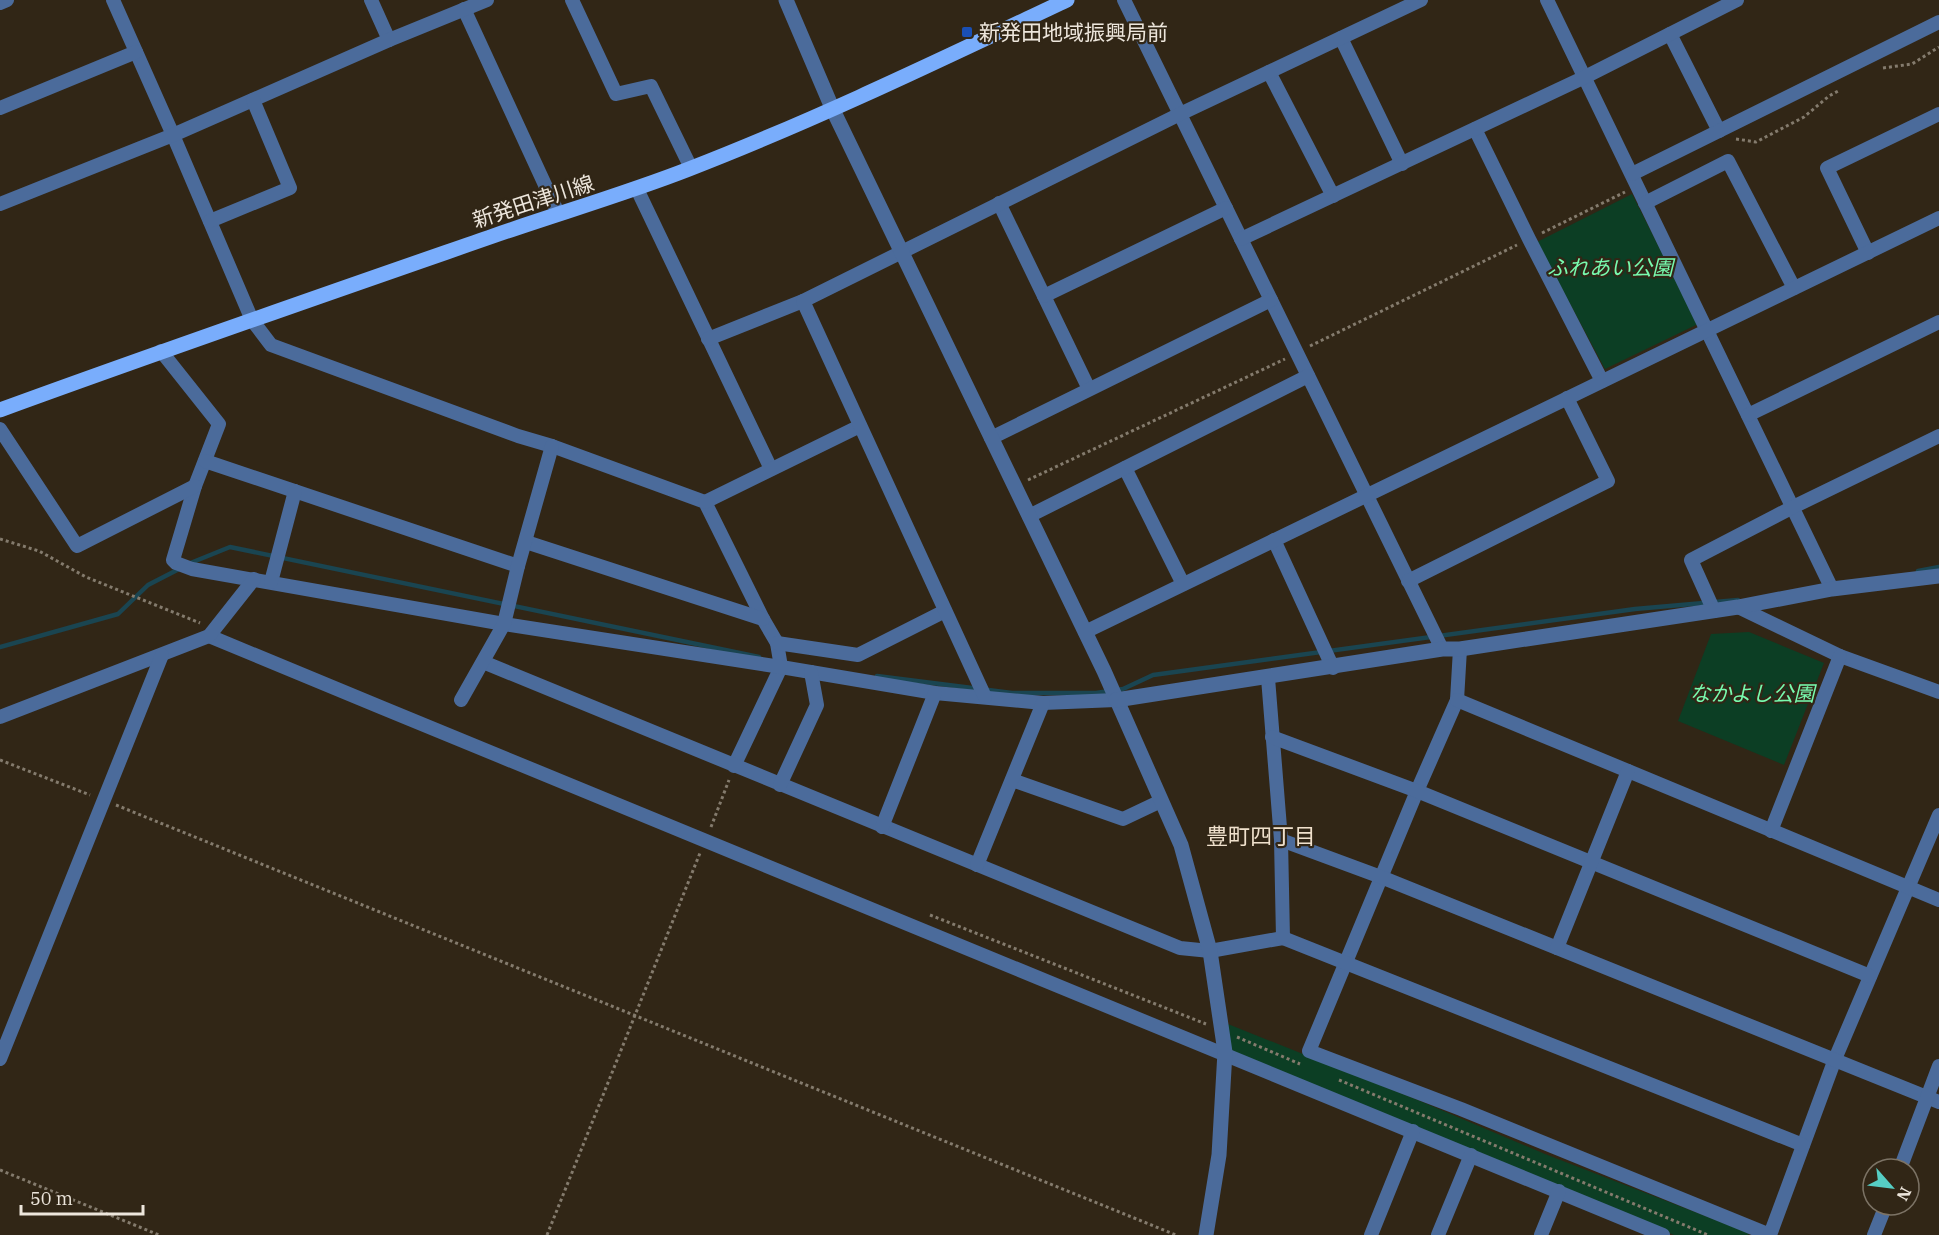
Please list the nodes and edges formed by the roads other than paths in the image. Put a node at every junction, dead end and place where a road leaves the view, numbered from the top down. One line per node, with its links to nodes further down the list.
1 (7, 0): 12 (street)
2 (113, 0): 18 (street)
3 (371, 0): 17 (street)
4 (487, 0): 13 (street)
5 (572, 0): 30 (street)
6 (786, 0): 23 (street)
7 (1067, 0): 23 (main road, 新発田津川線)
8 (1124, 0): 24 (street)
9 (1421, 0): 16 (street)
10 (1547, 0): 20 (street)
11 (1737, 0): 15 (street)
12 (0, 3)
13 (464, 9): 17 (street); 38 (street)
14 (1939, 22): 27 (street)
15 (1670, 34): 20 (street); 27 (street)
16 (1341, 38): 19 (street); 29 (street)
17 (389, 40): 21 (street)
18 (136, 52): 22 (street); 28 (street)
19 (1269, 72): 24 (street); 33 (street)
20 (1585, 77): 26 (street); 31 (street)
21 (253, 100): 28 (street); 40 (street)
22 (0, 108)
23 (833, 110): 30 (main road, 新発田津川線); 42 (street)
24 (1180, 114): 35 (street); 37 (street)
25 (1939, 114): 43 (street)
26 (1475, 129): 29 (street); 54 (street)
27 (1719, 131): 31 (street)
28 (173, 135): 36 (street); 40 (street)
29 (1402, 164): 33 (street)
30 (691, 168): 32 (main road, 新発田津川線)
31 (1635, 180): 34 (street)
32 (637, 189): 38 (main road, 新発田津川線); 51 (street)
33 (1333, 196): 41 (street)
34 (1646, 202): 44 (street); 50 (street)
35 (999, 203): 42 (street); 45 (street)
36 (0, 204)
37 (1226, 208): 41 (street); 45 (street)
38 (558, 213): 48 (main road, 新発田津川線)
39 (1939, 218): 43 (street)
40 (210, 221): 48 (street)
41 (1241, 240): 46 (street)
42 (901, 252): 47 (street); 62 (street)
43 (1868, 253): 44 (street)
44 (1794, 288): 50 (street)
45 (1044, 296): 55 (street)
46 (1271, 300): 53 (street); 55 (street)
47 (803, 301): 51 (street); 59 (street)
48 (252, 320): 52 (main road, 新発田津川線); 63 (street)
49 (1939, 322): 58 (street)
50 (1707, 330): 54 (street); 58 (street)
51 (708, 339): 66 (street)
52 (161, 351): 57 (main road, 新発田津川線); 64 (street)
53 (1308, 376): 65 (street); 69 (street)
54 (1602, 381): 56 (street)
55 (1089, 389): 62 (street)
56 (1567, 398): 69 (street); 78 (street)
57 (0, 410)
58 (1748, 415): 71 (street)
59 (860, 426): 66 (street); 83 (street)
60 (0, 429): 67 (street)
61 (1939, 436): 71 (street)
62 (991, 438): 72 (street)
63 (552, 446): 70 (street); 74 (street)
64 (205, 460): 67 (street); 68 (street)
65 (1125, 468): 72 (street); 80 (street)
66 (771, 469): 70 (street)
67 (195, 486): 77 (street)
68 (295, 491): 75 (street); 79 (street)
69 (1367, 495): 73 (street); 78 (street)
70 (705, 502): 85 (street)
71 (1793, 507): 81 (street); 84 (street)
72 (1029, 516): 87 (street)
73 (1274, 540): 80 (street); 96 (street)
74 (526, 542): 75 (street); 85 (street)
75 (518, 566): 86 (street)
76 (1939, 576): 81 (street)
77 (254, 579): 79 (street); 88 (street)
78 (1408, 581): 90 (street)
79 (271, 582): 86 (street)
80 (1183, 584): 87 (street)
81 (1832, 589): 82 (street)
82 (1738, 607): 84 (street); 93 (street)
83 (945, 611): 89 (street); 101 (street)
84 (1714, 611): 91 (street)
85 (763, 620): 89 (street)
86 (504, 624): 94 (street); 95 (street)
87 (1085, 632): 103 (street)
88 (209, 636): 92 (street); 128 (street)
89 (777, 643): 95 (street)
90 (1442, 649): 91 (street); 96 (street)
91 (1460, 649): 104 (street)
92 (162, 655): 106 (street); 129 (street)
93 (1840, 656): 99 (street); 116 (street)
94 (483, 662): 102 (street); 108 (street)
95 (782, 667): 97 (street); 108 (street)
96 (1333, 668): 98 (street)
97 (811, 672): 100 (street); 111 (street)
98 (1268, 678): 103 (street); 107 (street)
99 (1939, 692)
100 (935, 693): 101 (street); 115 (street)
101 (985, 698): 105 (street)
102 (461, 700)
103 (1116, 700): 105 (street); 113 (street)
104 (1457, 700): 109 (street); 112 (street)
105 (1043, 703): 110 (street)
106 (0, 717)
107 (1272, 736): 112 (street); 117 (street)
108 (734, 766): 111 (street)
109 (1628, 771): 116 (street); 118 (street)
110 (1012, 780): 113 (street); 119 (street)
111 (780, 785): 115 (street)
112 (1417, 791): 118 (street); 120 (street)
113 (1161, 801): 125 (street)
114 (1938, 823): 121 (street)
115 (882, 826): 119 (street)
116 (1771, 831): 121 (street)
117 (1281, 840): 120 (street); 123 (street)
118 (1590, 862): 124 (street); 127 (street)
119 (977, 865): 125 (street)
120 (1381, 877): 124 (street); 126 (street)
121 (1908, 888): 122 (street); 127 (street)
122 (1939, 900)
123 (1283, 938): 125 (street); 126 (street)
124 (1557, 948): 130 (street)
125 (1210, 951): 128 (street)
126 (1345, 964): 134 (street); 140 (street)
127 (1870, 975): 130 (street)
128 (1225, 1052): 133 (street); 141 (street)
129 (0, 1059)
130 (1835, 1059): 132 (street); 134 (street)
131 (1939, 1066): 132 (street)
132 (1933, 1100): 136 (street)
133 (1413, 1131): 135 (street); 142 (street)
134 (1803, 1145): 140 (street)
135 (1471, 1155): 137 (street); 143 (street)
136 (1905, 1157)
137 (1559, 1191): 139 (street); 144 (street)
138 (1881, 1217): 145 (street)
139 (1654, 1233)
140 (1760, 1233)
141 (1206, 1235)
142 (1371, 1235)
143 (1438, 1235)
144 (1541, 1235)
145 (1874, 1235)

